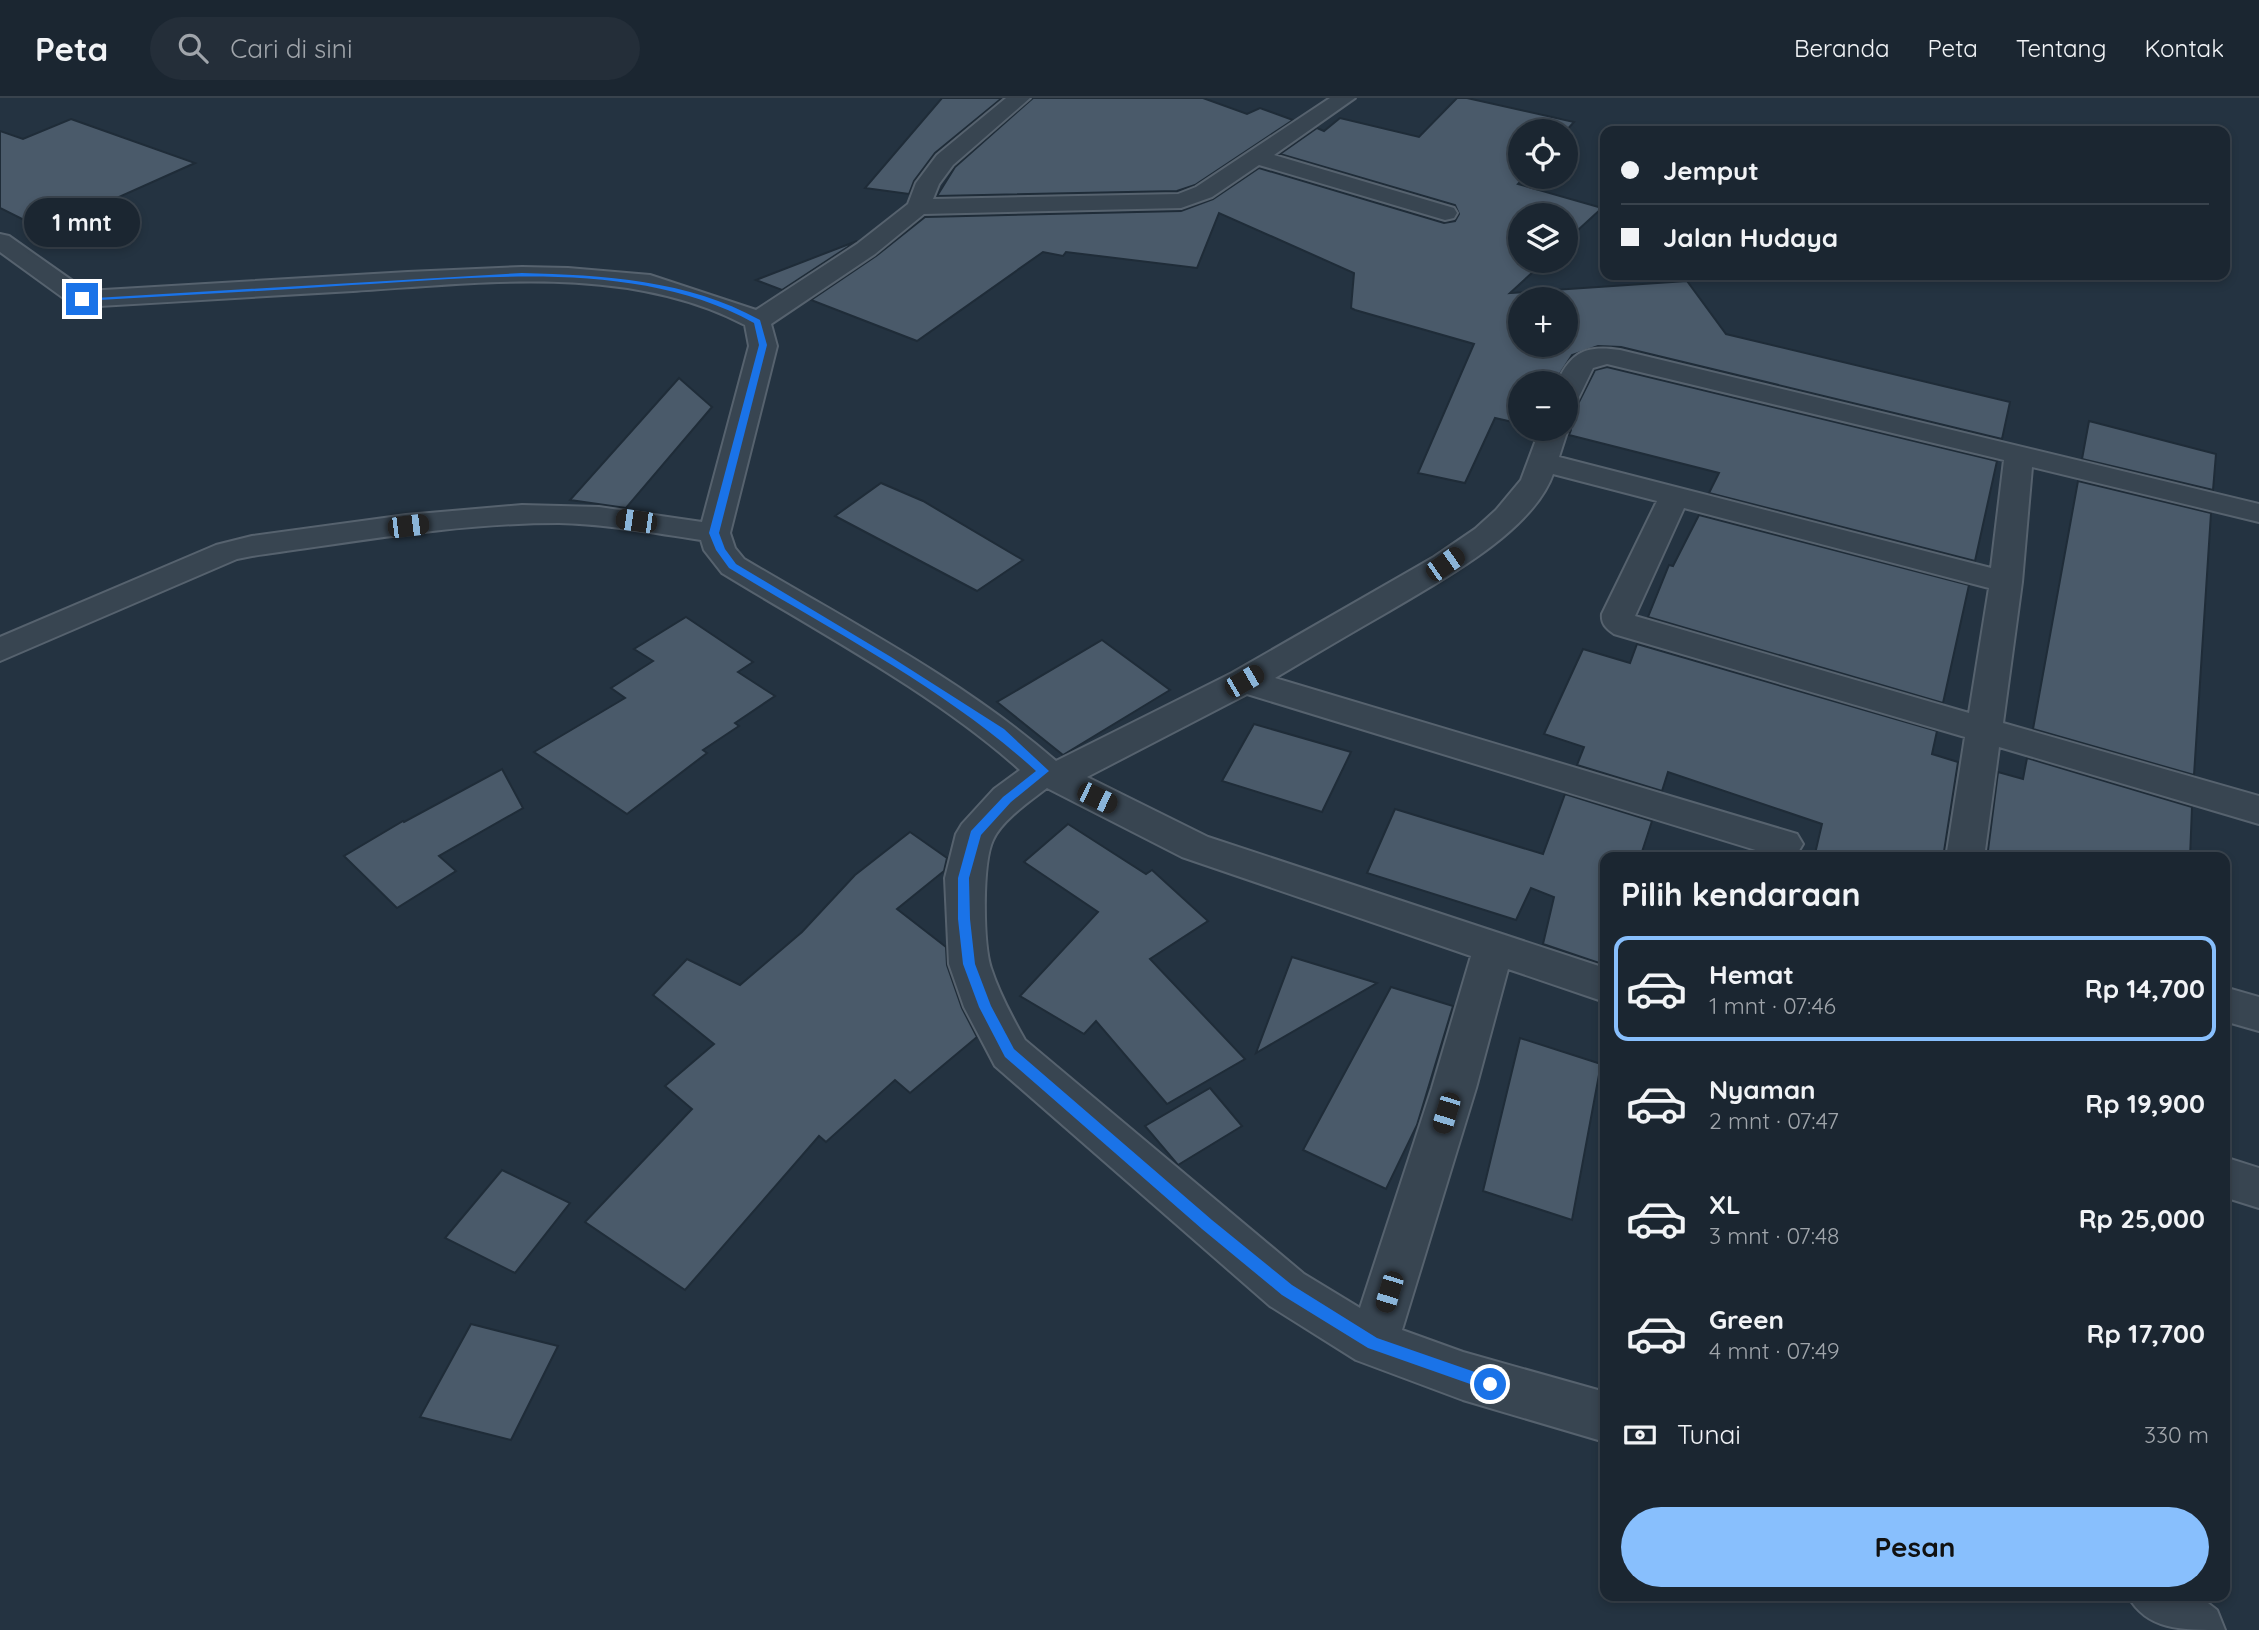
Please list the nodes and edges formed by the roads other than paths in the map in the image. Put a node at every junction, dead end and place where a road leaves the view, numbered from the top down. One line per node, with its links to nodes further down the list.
1 (1019, 98): 4 (street)
2 (1344, 98): 3 (street)
3 (1256, 157): 4 (street); 5 (street)
4 (918, 207): 7 (street)
5 (1444, 213)
6 (0, 241): 7 (street)
7 (757, 321): 14 (street)
8 (1575, 371): 10 (street)
9 (1550, 441): 11 (street)
10 (2019, 453): 13 (street); 15 (street)
11 (1542, 462): 12 (street); 17 (street)
12 (1675, 496): 15 (street); 18 (street)
13 (2259, 513)
14 (714, 533): 16 (street); 19 (street)
15 (2006, 582): 18 (street)
16 (0, 650)
17 (1244, 681): 19 (street); 21 (street)
18 (1984, 729): 20 (street); 22 (street)
19 (1049, 774): 23 (street); 29 (street)
20 (2259, 810)
21 (1784, 844)
22 (1966, 852)
23 (1493, 949): 24 (street); 29 (street)
24 (1600, 983)
25 (2230, 1006): 26 (street)
26 (2259, 1014)
27 (2230, 1179): 28 (street)
28 (2259, 1188)
29 (1373, 1343): 30 (street)
30 (1600, 1416)
31 (2161, 1601): 32 (street)
32 (2197, 1630)

